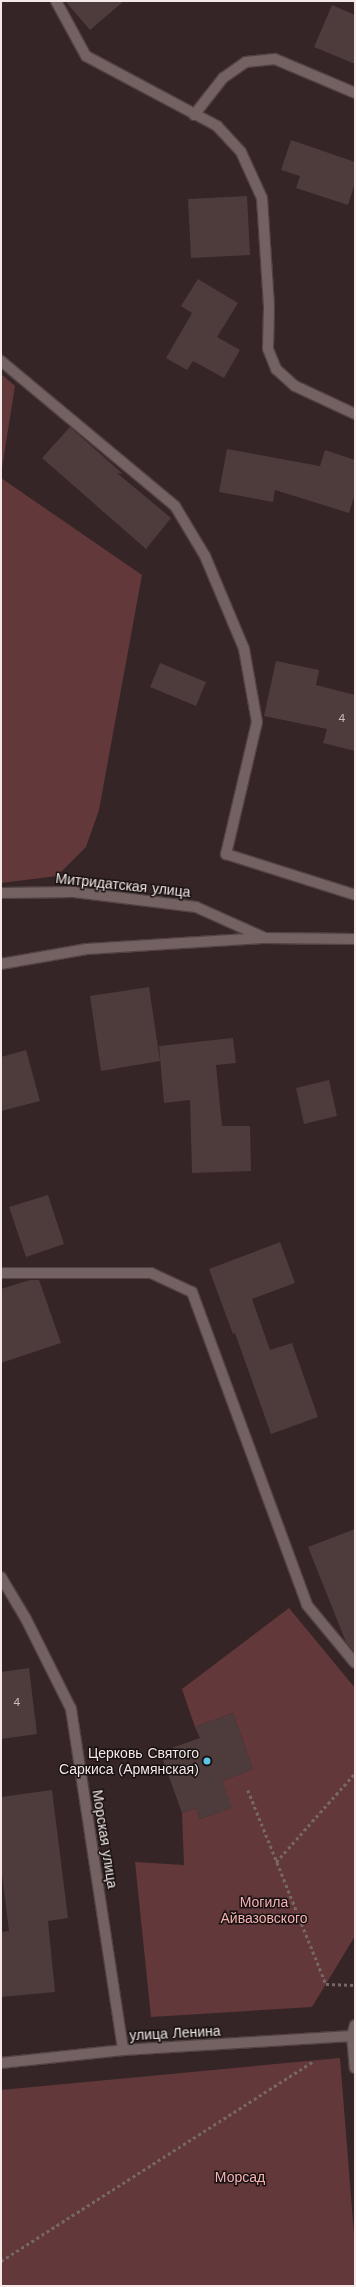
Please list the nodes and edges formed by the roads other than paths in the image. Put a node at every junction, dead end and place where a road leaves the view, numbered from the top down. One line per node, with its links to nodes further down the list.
1 (56, 1): 3 (street)
2 (355, 93): 3 (street)
3 (194, 115): 5 (street)
4 (1, 361): 7 (street)
5 (355, 414)
6 (1, 893): 8 (street, Митридатская улица)
7 (355, 895)
8 (265, 938): 9 (street, Митридатская улица); 10 (street)
9 (355, 939)
10 (1, 964)
11 (1, 1273): 13 (street)
12 (1, 1577): 16 (street, Морская улица)
13 (355, 1663)
14 (355, 2025): 15 (street)
15 (352, 2036): 16 (street, улица Ленина); 18 (street)
16 (123, 2050): 17 (street, улица Ленина)
17 (1, 2063)
18 (355, 2068)

